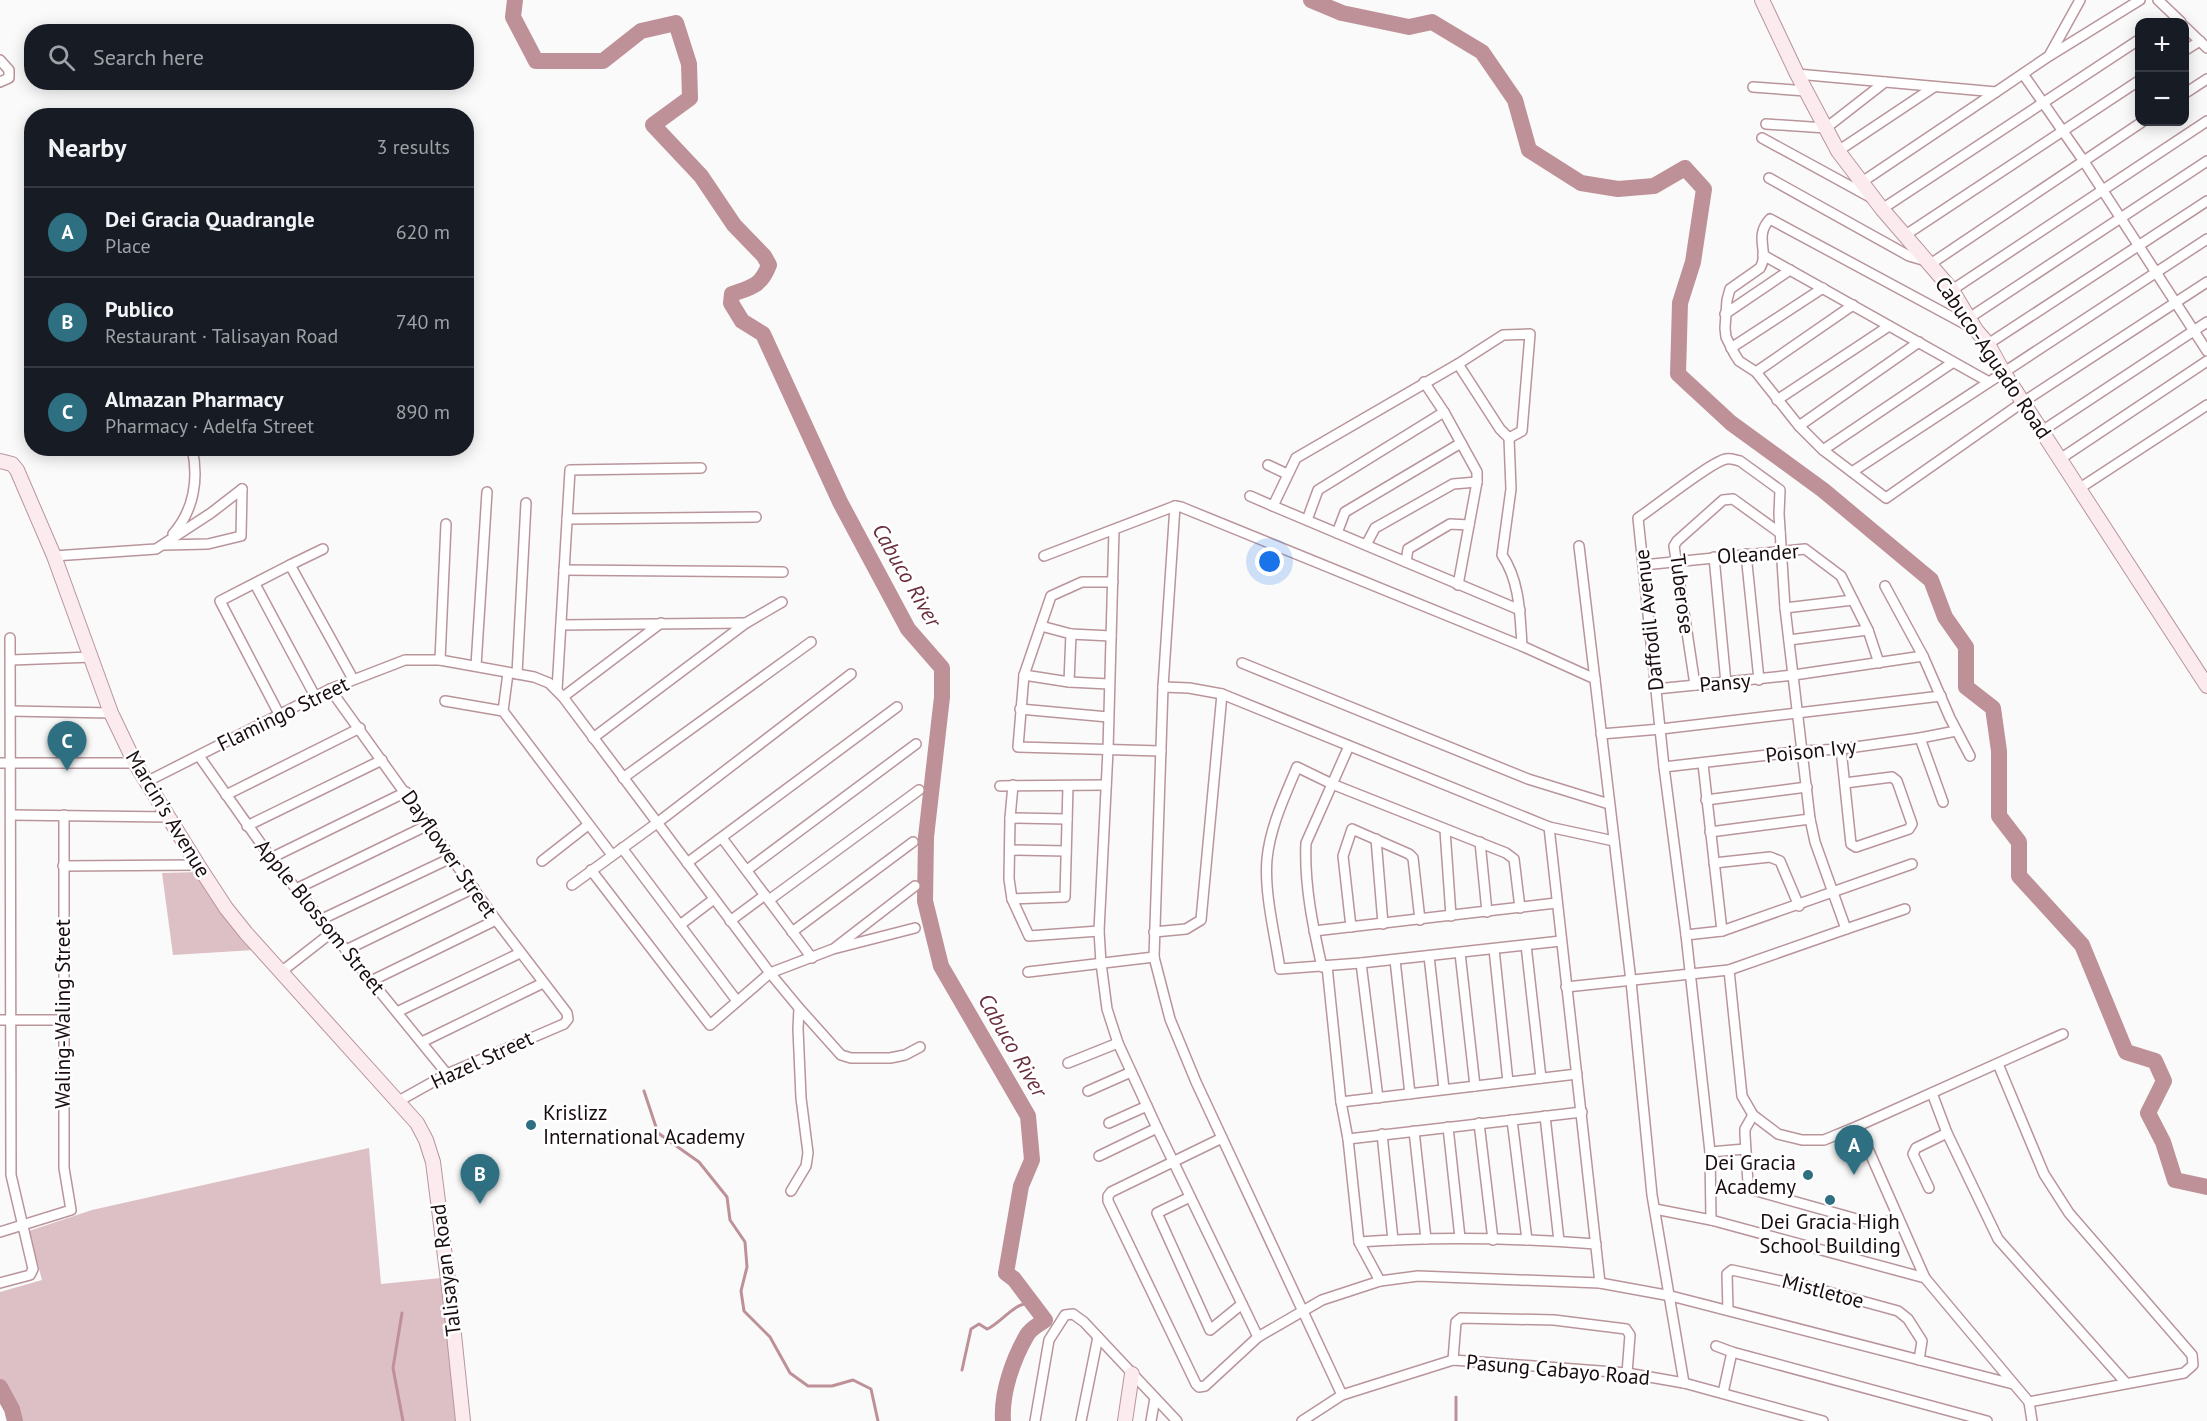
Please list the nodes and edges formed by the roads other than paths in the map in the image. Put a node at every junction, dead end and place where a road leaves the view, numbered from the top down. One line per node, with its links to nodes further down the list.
1 (1762, 0): 12 (main road, Cabuco-Aguado Road)
2 (2080, 0): 10 (street)
3 (2140, 0): 10 (street)
4 (2158, 0): 5 (street)
5 (2175, 18)
6 (2189, 31): 8 (street)
7 (2135, 42): 23 (street)
8 (2204, 45): 9 (street)
9 (2189, 50)
10 (2049, 56): 13 (street)
11 (0, 60): 15 (street)
12 (1797, 74): 16 (street); 20 (main road, Cabuco-Aguado Road)
13 (2023, 74): 22 (street); 23 (street)
14 (2207, 79): 21 (street)
15 (0, 82)
16 (1885, 82): 19 (street); 27 (street)
17 (2135, 83): 28 (street)
18 (1753, 87): 20 (street)
19 (1934, 87): 22 (street); 30 (street)
20 (1806, 91): 27 (main road, Cabuco-Aguado Road)
21 (2189, 91)
22 (1996, 92): 34 (street)
23 (2043, 103): 28 (street); 37 (street)
24 (2207, 121): 35 (street)
25 (1766, 124): 27 (street)
26 (2136, 126): 31 (street)
27 (1826, 128): 30 (main road, Cabuco-Aguado Road)
28 (2062, 130): 31 (street); 39 (street)
29 (1762, 138): 37 (street)
30 (1838, 151): 34 (main road, Cabuco-Aguado Road)
31 (2083, 160): 35 (street); 43 (street)
32 (2207, 161): 38 (street)
33 (1769, 178): 43 (street)
34 (1862, 182): 37 (main road, Cabuco-Aguado Road)
35 (2102, 189): 38 (street); 48 (street)
36 (2207, 201): 41 (street)
37 (1878, 204): 39 (main road, Cabuco-Aguado Road)
38 (2120, 217): 41 (street); 53 (street)
39 (1904, 236): 43 (main road, Cabuco-Aguado Road)
40 (2207, 238): 45 (street)
41 (2139, 245): 45 (street); 57 (street)
42 (1763, 255): 44 (street); 51 (street); 53 (street)
43 (1927, 263): 48 (main road, Cabuco-Aguado Road)
44 (1790, 270): 47 (street); 51 (street)
45 (2156, 272): 49 (street); 64 (street)
46 (2207, 282): 49 (street)
47 (1823, 288): 50 (street); 58 (street)
48 (1952, 290): 53 (main road, Cabuco-Aguado Road)
49 (2175, 302): 55 (street); 68 (street)
50 (1853, 305): 54 (street); 63 (street)
51 (1725, 314): 58 (street)
52 (2207, 322): 55 (street)
53 (1973, 324): 57 (main road, Cabuco-Aguado Road)
54 (1889, 326): 56 (street); 67 (street)
55 (2194, 330): 59 (street); 72 (street)
56 (1919, 342): 61 (street); 71 (street)
57 (1988, 344): 64 (main road, Cabuco-Aguado Road)
58 (1731, 348): 63 (street)
59 (2207, 351)
60 (2207, 361): 77 (street)
61 (1952, 363): 66 (street); 75 (street)
62 (1458, 364): 65 (street); 73 (street); 73 (street)
63 (1756, 372): 67 (street)
64 (2004, 373): 66 (street); 68 (main road, Cabuco-Aguado Road)
65 (1424, 382): 70 (street); 82 (street)
66 (1989, 382): 81 (street)
67 (1777, 400): 71 (street)
68 (2023, 402): 72 (main road, Cabuco-Aguado Road); 81 (street)
69 (2207, 405): 84 (street)
70 (1444, 412): 74 (street); 92 (street)
71 (1799, 426): 75 (street)
72 (2042, 431): 77 (main road, Cabuco-Aguado Road)
73 (1509, 438): 120 (street)
74 (1461, 443): 83 (street); 96 (street)
75 (1823, 450): 81 (street)
76 (193, 456): 98 (street)
77 (2060, 459): 84 (main road, Cabuco-Aguado Road)
78 (0, 461): 104 (main road, Marcin's Avenue)
79 (1268, 465): 82 (street)
80 (701, 468): 91 (street)
81 (1852, 472)
82 (1287, 474): 89 (street)
83 (1477, 482): 94 (street); 99 (street)
84 (2079, 488): 150 (main road, Cabuco-Aguado Road)
85 (488, 492): 138 (street)
86 (1250, 496): 89 (street)
87 (526, 503): 139 (street)
88 (1174, 506): 95 (street); 131 (street); 151 (street)
89 (1273, 506): 92 (street)
90 (756, 517): 91 (street)
91 (567, 519): 111 (street)
92 (1307, 520): 96 (street)
93 (446, 524): 135 (street)
94 (1469, 525): 108 (street); 115 (street)
95 (1114, 530): 105 (street); 113 (street)
96 (1337, 533): 99 (street)
97 (1780, 533): 102 (street); 107 (street, Tuberose); 110 (street, Daffodil Avenue)
98 (163, 545): 98 (street); 104 (street)
99 (1366, 545): 108 (street)
100 (1579, 546): 144 (street)
101 (323, 549): 109 (street)
102 (1781, 550): 103 (street, Oleander); 117 (street, Oleander); 119 (street)
103 (1746, 554): 106 (street, Oleander); 145 (street)
104 (54, 556): 133 (main road, Marcin's Avenue)
105 (1044, 556)
106 (1714, 557): 107 (street, Oleander); 147 (street)
107 (1678, 561): 110 (street, Oleander); 149 (street, Tuberose)
108 (1406, 562): 115 (street)
109 (290, 565): 114 (street); 143 (street)
110 (1643, 565): 153 (street, Daffodil Avenue)
111 (564, 570): 112 (street); 123 (street)
112 (783, 572)
113 (1113, 582): 124 (street); 127 (street)
114 (255, 584): 156 (street); 165 (street)
115 (1458, 585): 120 (street)
116 (1885, 586): 132 (street)
117 (1853, 600): 119 (street); 125 (street, Oleander)
118 (782, 602): 122 (street)
119 (1785, 608): 129 (street)
120 (1520, 610): 131 (street)
121 (661, 623): 122 (street); 123 (street); 154 (street)
122 (746, 623): 171 (street)
123 (561, 625): 154 (street)
124 (1041, 626): 126 (street); 141 (street)
125 (1868, 630): 129 (street); 137 (street, Oleander)
126 (1071, 634): 127 (street); 146 (street)
127 (1111, 636): 148 (street)
128 (10, 638): 134 (street)
129 (1789, 640): 142 (street)
130 (811, 642): 187 (street)
131 (1522, 646): 144 (street)
132 (1923, 656): 137 (street, Pansy); 157 (street)
133 (92, 657): 134 (street); 163 (main road, Marcin's Avenue)
134 (11, 660): 161 (street)
135 (440, 660): 138 (street, Flamingo Street); 143 (street, Flamingo Street)
136 (1242, 663): 201 (street)
137 (1879, 663): 142 (street, Pansy)
138 (476, 666): 139 (street, Flamingo Street)
139 (512, 674): 154 (street, Flamingo Street); 162 (street)
140 (851, 674): 208 (street)
141 (1024, 675): 146 (street); 160 (street)
142 (1794, 675): 145 (street, Pansy); 164 (street)
143 (353, 679): 152 (street, Flamingo Street)
144 (1595, 679): 170 (street)
145 (1759, 680): 147 (street, Pansy)
146 (1069, 682): 148 (street)
147 (1726, 682): 149 (street, Pansy)
148 (1109, 684): 166 (street)
149 (1695, 685): 153 (street, Pansy)
150 (2207, 686)
151 (1163, 687): 155 (street); 177 (street)
152 (330, 689): 156 (street, Flamingo Street); 167 (street, Dayflower Street)
153 (1656, 689): 168 (street, Daffodil Avenue)
154 (560, 694): 171 (street)
155 (1222, 694): 174 (street); 261 (street)
156 (315, 696): 165 (street, Flamingo Street)
157 (1941, 696): 164 (street); 169 (street)
158 (445, 701): 162 (street)
159 (897, 707): 215 (street)
160 (1020, 709): 166 (street); 176 (street)
161 (11, 711): 163 (street); 183 (street)
162 (503, 711): 210 (street)
163 (111, 713): 184 (main road, Marcin's Avenue)
164 (1799, 713): 168 (street); 178 (street)
165 (279, 714): 179 (street, Flamingo Street)
166 (1108, 717): 176 (street)
167 (360, 728): 181 (street, Dayflower Street); 198 (street)
168 (1661, 729): 170 (street); 186 (street, Daffodil Avenue)
169 (1956, 731): 172 (street, Poison Ivy); 180 (street)
170 (1601, 734): 201 (street)
171 (593, 738): 187 (street)
172 (1920, 738): 175 (street, Poison Ivy); 200 (street)
173 (916, 744): 233 (street)
174 (1349, 746): 191 (street); 212 (street)
175 (1841, 749): 178 (street, Poison Ivy); 189 (street)
176 (1108, 750): 177 (street); 194 (street)
177 (1161, 751): 261 (street)
178 (1803, 751): 185 (street, Poison Ivy); 195 (street)
179 (199, 756): 188 (street, Flamingo Street); 198 (street, Apple Blossom Street)
180 (1970, 756)
181 (382, 760): 197 (street, Dayflower Street); 211 (street)
182 (0, 763): 183 (street)
183 (11, 763): 184 (street); 202 (street)
184 (135, 763): 188 (main road, Marcin's Avenue)
185 (1703, 764): 186 (street, Poison Ivy); 199 (street)
186 (1664, 767): 263 (street, Daffodil Avenue)
187 (623, 778): 208 (street)
188 (148, 781): 204 (main road, Marcin's Avenue)
189 (1845, 783): 189 (street)
190 (1013, 784): 192 (street); 193 (street); 205 (street)
191 (1332, 784): 213 (street); 258 (street); 277 (street)
192 (1000, 786)
193 (1068, 786): 194 (street); 206 (street)
194 (1106, 786): 257 (street)
195 (1807, 787): 199 (street); 207 (street)
196 (919, 790): 239 (street)
197 (405, 792): 209 (street, Dayflower Street); 224 (street)
198 (226, 795): 211 (street, Apple Blossom Street)
199 (1706, 800): 214 (street)
200 (1943, 802)
201 (1609, 804): 217 (street)
202 (11, 815): 203 (street); 292 (street)
203 (64, 815): 204 (street); 231 (street, Waling-Waling Street)
204 (169, 816): 230 (main road, Marcin's Avenue)
205 (1010, 818): 206 (street); 221 (street)
206 (1066, 819): 222 (street)
207 (1810, 819): 214 (street); 238 (street)
208 (657, 823): 220 (street); 227 (street)
209 (428, 825): 225 (street, Dayflower Street); 237 (street)
210 (588, 825): 223 (street); 226 (street)
211 (247, 826): 224 (street, Apple Blossom Street)
212 (1549, 827): 217 (street); 242 (street)
213 (1445, 830): 219 (street); 247 (street)
214 (1710, 832): 228 (street)
215 (722, 838): 227 (street); 233 (street)
216 (1376, 839): 250 (street); 252 (street); 254 (street)
217 (1614, 841): 284 (street)
218 (913, 842): 260 (street)
219 (1479, 842): 244 (street); 246 (street)
220 (621, 848): 223 (street); 253 (street)
221 (1010, 850): 222 (street); 241 (street)
222 (1066, 851): 241 (street)
223 (612, 855): 232 (street)
224 (271, 858): 237 (street, Apple Blossom Street)
225 (451, 858): 236 (street, Dayflower Street); 248 (street)
226 (542, 861)
227 (687, 863): 240 (street)
228 (1714, 863): 243 (street); 259 (street)
229 (1912, 864): 238 (street)
230 (198, 865): 231 (street); 279 (main road, Marcin's Avenue)
231 (63, 866): 293 (street, Waling-Waling Street)
232 (591, 870): 234 (street); 287 (street)
233 (747, 870): 239 (street)
234 (572, 885)
235 (915, 886): 266 (street)
236 (474, 888): 249 (street, Dayflower Street); 268 (street)
237 (296, 889): 248 (street, Apple Blossom Street)
238 (1834, 893): 243 (street); 256 (street)
239 (767, 898): 251 (street); 260 (street)
240 (714, 899): 251 (street); 253 (street)
241 (1012, 899): 257 (street)
242 (1556, 903): 244 (street); 264 (street)
243 (1799, 906): 259 (street)
244 (1520, 908): 246 (street)
245 (1905, 909): 256 (street)
246 (1487, 912): 247 (street)
247 (1451, 916): 250 (street)
248 (320, 920): 262 (street, Apple Blossom Street)
249 (496, 920): 269 (street, Dayflower Street); 283 (street)
250 (1420, 920): 252 (street)
251 (730, 921): 281 (street)
252 (1383, 924): 254 (street)
253 (680, 925): 287 (street)
254 (1352, 927): 258 (street)
255 (915, 928): 266 (street)
256 (1846, 930): 278 (street)
257 (1099, 931): 275 (street)
258 (1314, 931): 277 (street)
259 (1722, 931): 263 (street)
260 (792, 932): 273 (street)
261 (1154, 932): 272 (street)
262 (331, 933): 268 (street, Apple Blossom Street); 279 (street)
263 (1686, 935): 282 (street, Daffodil Avenue)
264 (1561, 941): 265 (street); 286 (street)
265 (1526, 945): 267 (street); 303 (street)
266 (833, 949): 273 (street)
267 (1494, 949): 270 (street); 304 (street)
268 (346, 950): 283 (street, Apple Blossom Street)
269 (520, 953): 285 (street, Dayflower Street); 289 (street)
270 (1460, 953): 271 (street); 305 (street)
271 (1429, 956): 274 (street); 306 (street)
272 (1154, 957): 275 (street); 327 (street)
273 (812, 958): 281 (street)
274 (1395, 960): 276 (street); 309 (street)
275 (1101, 963): 280 (street); 296 (street)
276 (1361, 963): 277 (street); 310 (street)
277 (1325, 966): 312 (street)
278 (1729, 970): 282 (street); 315 (street)
279 (281, 972): 311 (main road, Marcin's Avenue)
280 (1028, 972)
281 (770, 973): 287 (street); 288 (street)
282 (1689, 974): 284 (street); 330 (street, Daffodil Avenue)
283 (371, 981): 289 (street, Apple Blossom Street)
284 (1631, 981): 286 (street); 336 (street)
285 (543, 983): 290 (street, Dayflower Street); 295 (street)
286 (1566, 987): 302 (street)
287 (737, 1001)
288 (800, 1008): 297 (street); 334 (street)
289 (397, 1012): 295 (street, Apple Blossom Street)
290 (568, 1019): 301 (street, Hazel Street)
291 (0, 1020): 292 (street)
292 (12, 1020): 293 (street); 339 (street)
293 (63, 1020): 339 (street, Waling-Waling Street)
294 (2063, 1034): 299 (street)
295 (422, 1042): 301 (street, Apple Blossom Street)
296 (1118, 1043): 298 (street); 300 (street)
297 (920, 1047)
298 (1068, 1063)
299 (1998, 1064): 308 (street); 366 (street)
300 (1131, 1072): 307 (street); 313 (street)
301 (447, 1074): 311 (street, Hazel Street)
302 (1577, 1074): 303 (street); 314 (street)
303 (1541, 1078): 304 (street)
304 (1508, 1082): 305 (street)
305 (1475, 1086): 306 (street)
306 (1444, 1089): 309 (street)
307 (1088, 1091)
308 (1932, 1093): 321 (street); 325 (street)
309 (1410, 1094): 310 (street)
310 (1378, 1098): 312 (street)
311 (396, 1102): 318 (main road, Marcin's Avenue)
312 (1341, 1102): 328 (street)
313 (1147, 1106): 319 (street); 323 (street)
314 (1582, 1112): 316 (street); 348 (street)
315 (1753, 1115): 321 (street); 329 (street)
316 (1545, 1116): 317 (street); 346 (street)
317 (1512, 1120): 320 (street); 345 (street)
318 (417, 1123): 372 (main road, Talisayan Road)
319 (1109, 1123)
320 (1479, 1123): 322 (street); 344 (street)
321 (1858, 1126): 337 (street)
322 (1448, 1127): 324 (street); 341 (street)
323 (1157, 1128): 331 (street); 332 (street)
324 (1414, 1131): 326 (street); 342 (street)
325 (1947, 1133): 333 (street); 366 (street)
326 (1382, 1134): 328 (street); 343 (street)
327 (1222, 1138): 332 (street); 356 (street)
328 (1348, 1139): 347 (street)
329 (1745, 1149): 330 (street); 337 (street)
330 (1710, 1152): 338 (street, Daffodil Avenue)
331 (1099, 1156)
332 (1173, 1162): 335 (street); 358 (street)
333 (1929, 1188)
334 (791, 1191)
335 (1190, 1197): 354 (street); 354 (street)
336 (1655, 1209): 338 (street); 353 (street)
337 (1898, 1217): 349 (street)
338 (1711, 1220): 349 (street)
339 (22, 1226): 340 (street); 351 (street)
340 (0, 1232)
341 (1460, 1238): 342 (street); 344 (street)
342 (1426, 1239): 343 (street)
343 (1393, 1240): 347 (street)
344 (1493, 1240): 345 (street)
345 (1527, 1240): 346 (street)
346 (1559, 1241): 348 (street)
347 (1359, 1242): 350 (street)
348 (1596, 1244): 352 (street)
349 (1924, 1278): 367 (street)
350 (1380, 1281): 352 (street); 356 (street)
351 (0, 1283)
352 (1600, 1283): 353 (street)
353 (1671, 1296): 355 (street); 365 (street)
354 (1242, 1304): 358 (street)
355 (1728, 1310): 362 (street); 362 (street, Mistletoe)
356 (1305, 1311): 358 (street); 369 (street)
357 (1098, 1337): 364 (street); 373 (street); 374 (street)
358 (1258, 1337)
359 (1716, 1346): 360 (street)
360 (1732, 1352): 368 (street); 380 (street)
361 (1453, 1360): 363 (street, Pasung Cabayo Road); 363 (street); 369 (street, Pasung Cabayo Road)
362 (1919, 1360): 367 (street)
363 (1627, 1373): 365 (street, Pasung Cabayo Road)
364 (1132, 1374): 370 (street); 375 (main road)
365 (1684, 1383): 368 (street, Pasung Cabayo Road)
366 (2126, 1383): 371 (street)
367 (2013, 1384): 371 (street)
368 (1723, 1393): 379 (street, Pasung Cabayo Road)
369 (1342, 1395): 378 (street, Pasung Cabayo Road)
370 (1155, 1398): 376 (street); 377 (street)
371 (2029, 1402): 381 (street)
372 (463, 1421)
373 (1035, 1421)
374 (1081, 1421)
375 (1125, 1421)
376 (1151, 1421)
377 (1177, 1421)
378 (1302, 1421)
379 (1823, 1421)
380 (1987, 1421)
381 (2032, 1421)

